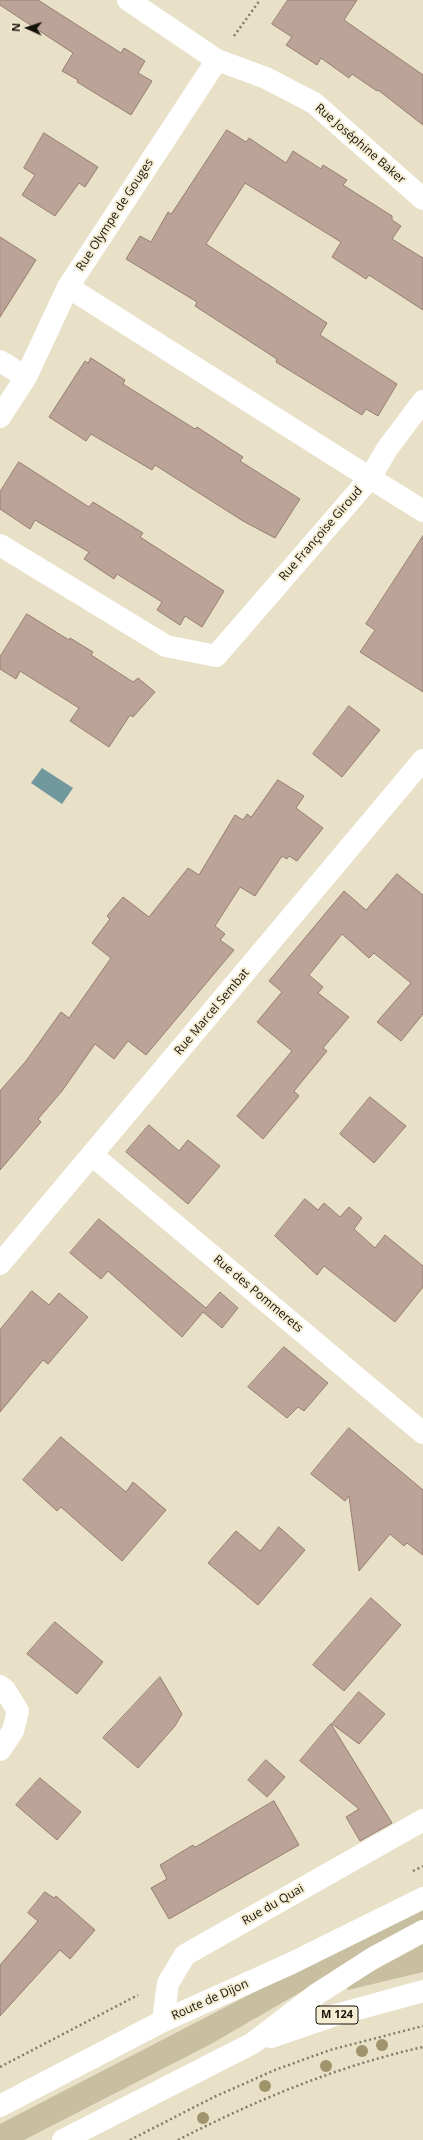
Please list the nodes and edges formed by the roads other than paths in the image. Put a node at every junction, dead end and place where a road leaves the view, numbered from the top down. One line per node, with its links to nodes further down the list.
1 (128, 0): 2 (street, Rue Joséphine Baker)
2 (217, 60): 3 (street, Rue Joséphine Baker); 4 (street, Rue Olympe de Gouges)
3 (423, 199)
4 (68, 287): 6 (street, Rue Olympe de Gouges); 9 (street, Rue Françoise Giroud)
5 (0, 361): 6 (street)
6 (26, 377): 8 (street, Rue Olympe de Gouges)
7 (423, 401): 9 (street)
8 (0, 417)
9 (370, 478): 10 (street); 11 (street, Rue Françoise Giroud)
10 (423, 511)
11 (0, 545)
12 (423, 760): 13 (street, Rue Marcel Sembat)
13 (92, 1155): 14 (street, Rue Marcel Sembat); 15 (street, Rue des Pommerets)
14 (0, 1264)
15 (423, 1433)
16 (0, 1686): 17 (street)
17 (0, 1750)
18 (423, 1820): 22 (street, Rue du Quai)
19 (423, 1898): 22 (street, Route de Dijon)
20 (423, 1931): 23 (street)
21 (423, 1991): 23 (street, M 124)
22 (163, 2021): 24 (street, Route de Dijon)
23 (253, 2043): 25 (street)
24 (0, 2106)
25 (63, 2140)

